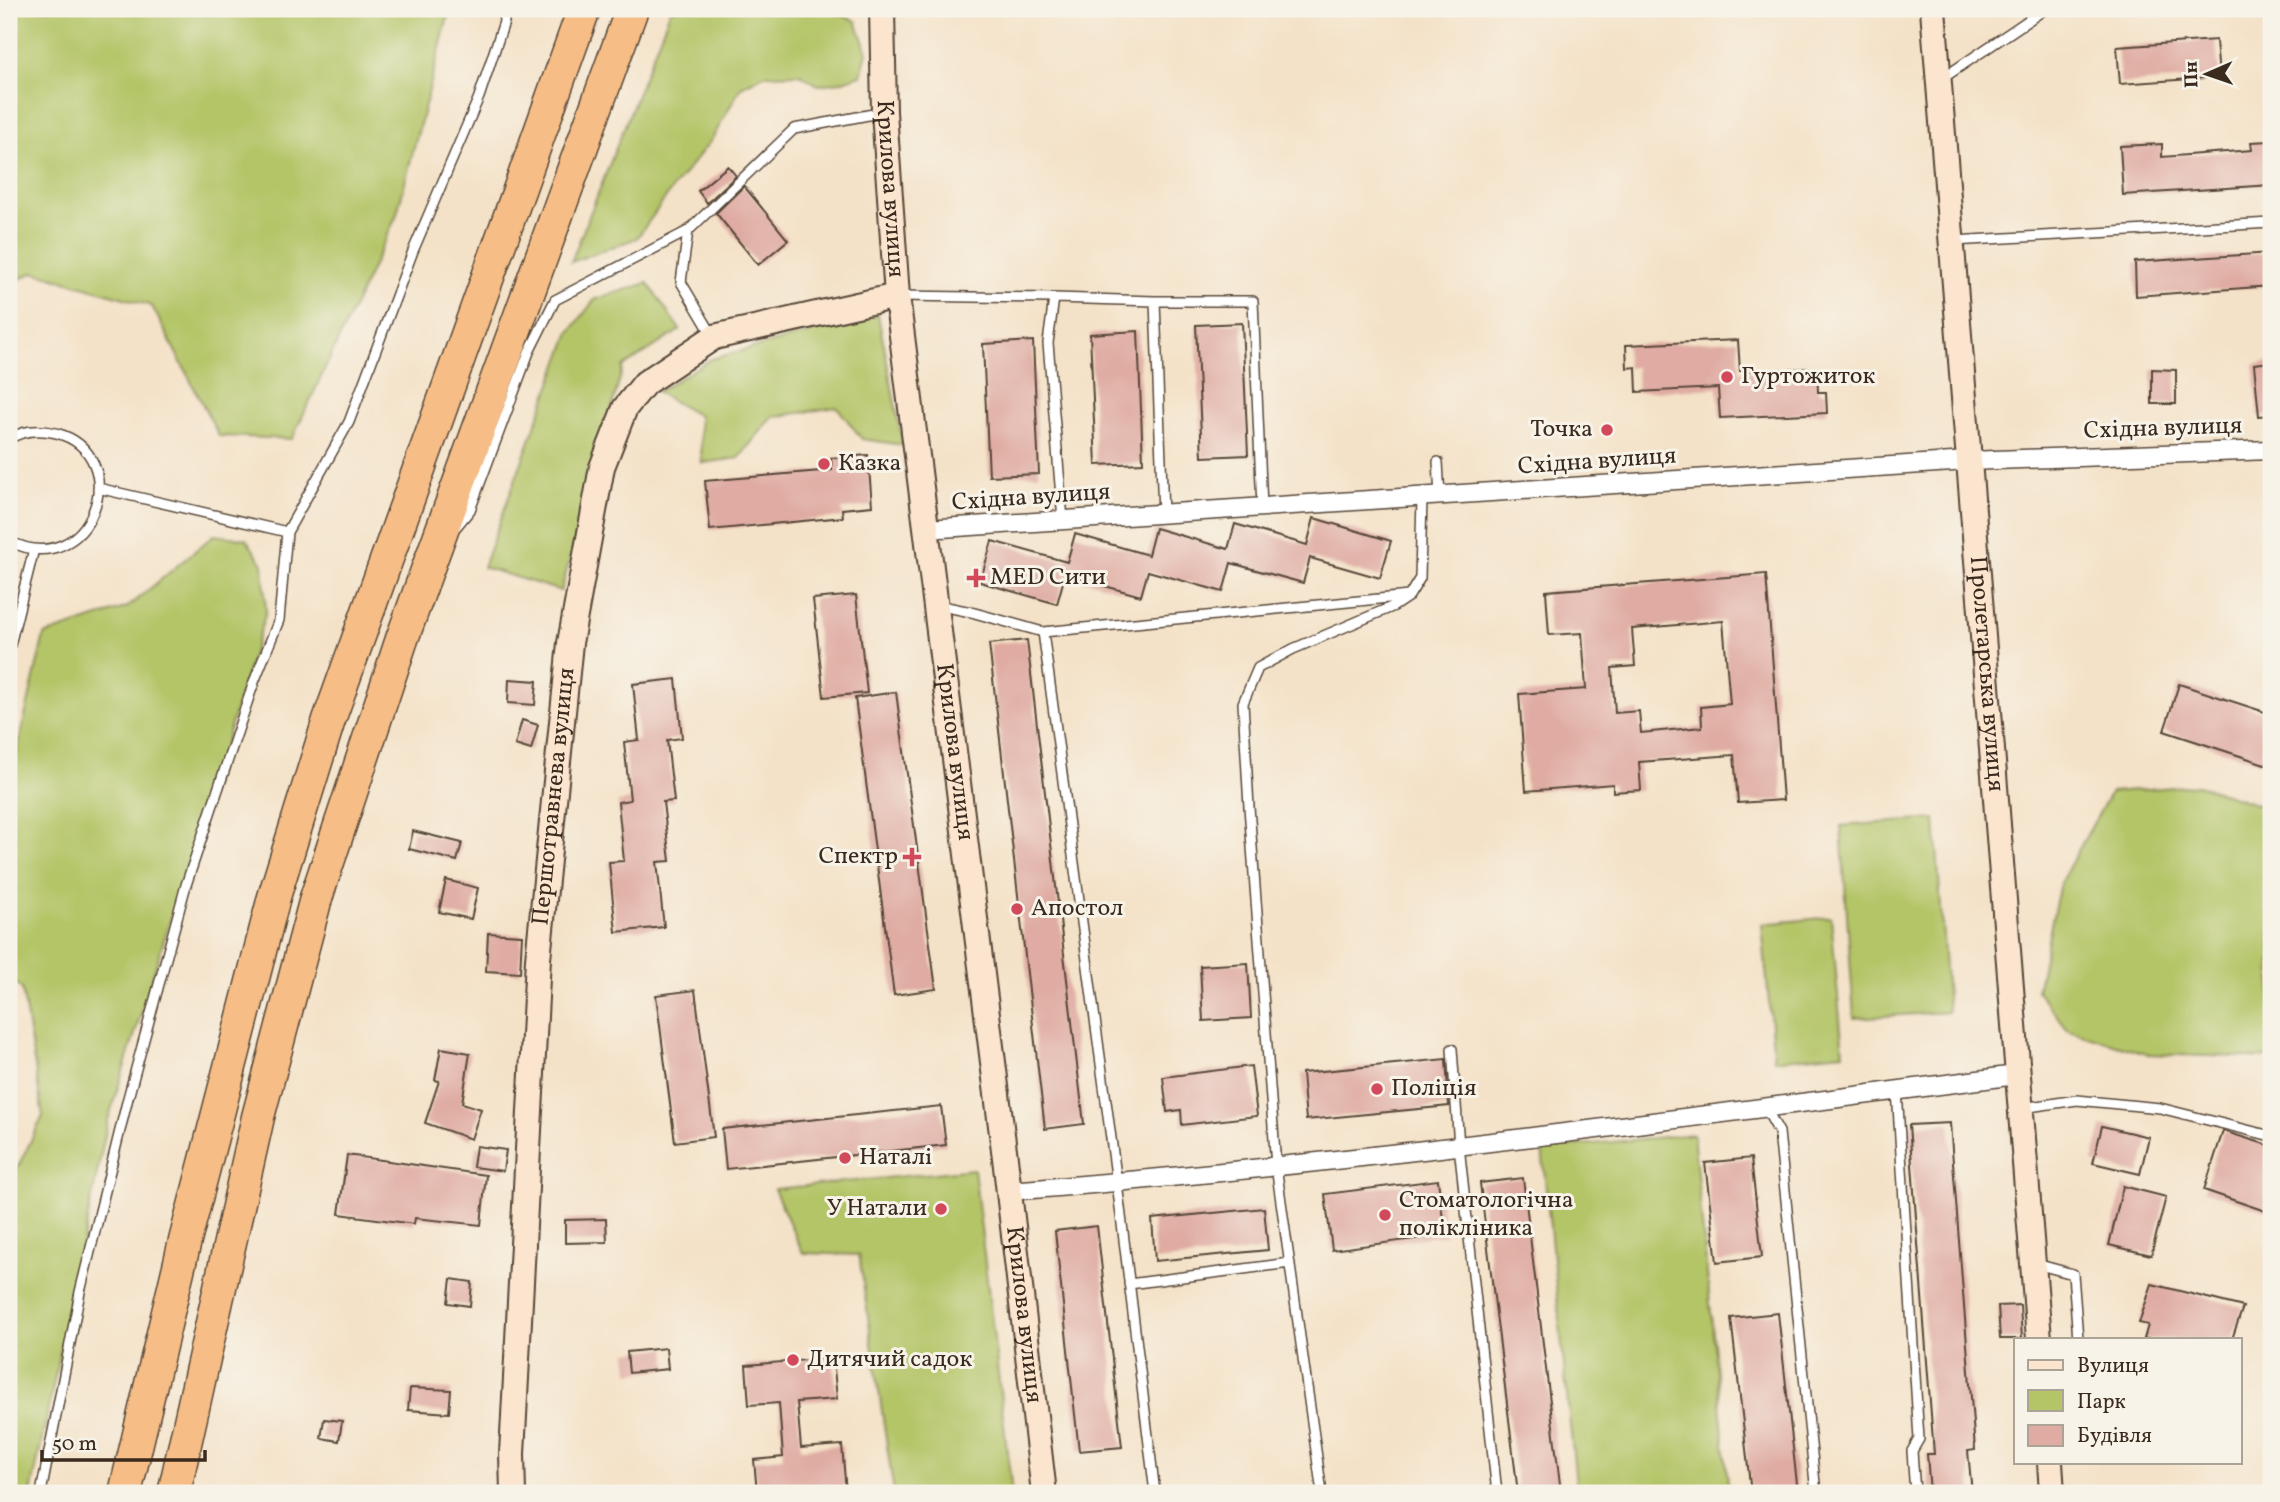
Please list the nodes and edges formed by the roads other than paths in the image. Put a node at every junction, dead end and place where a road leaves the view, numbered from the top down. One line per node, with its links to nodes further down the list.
1 (503, 9): 28 (lane)
2 (584, 9): 53 (highway)
3 (632, 9): 8 (highway)
4 (648, 9): 8 (highway)
5 (1933, 9): 9 (street, Пролетарська вулиця)
6 (2045, 9): 9 (lane)
7 (880, 10): 10 (street, Крилова вулиця)
8 (607, 78): 31 (highway)
9 (1939, 81): 13 (street, Пролетарська вулиця)
10 (884, 112): 12 (lane); 14 (street, Крилова вулиця)
11 (2271, 223): 13 (lane)
12 (688, 231): 17 (lane); 31 (lane)
13 (1951, 241): 20 (street, Пролетарська вулиця)
14 (897, 296): 15 (lane); 17 (street, Першотравнева вулиця); 27 (street, Крилова вулиця)
15 (1054, 299): 16 (lane); 26 (lane)
16 (1155, 301): 24 (lane); 25 (lane)
17 (714, 337): 55 (street, Першотравнева вулиця)
18 (9, 439): 22 (lane)
19 (2271, 450): 20 (street, Східна вулиця)
20 (1968, 461): 23 (street, Східна вулиця); 37 (street, Пролетарська вулиця)
21 (1438, 462): 23 (lane)
22 (98, 488): 28 (lane); 30 (lane)
23 (1431, 497): 24 (street, Східна вулиця); 32 (lane)
24 (1262, 508): 25 (street, Східна вулиця)
25 (1163, 514): 26 (street, Східна вулиця)
26 (1063, 520): 27 (street, Східна вулиця)
27 (926, 529): 33 (street, Крилова вулиця)
28 (287, 532): 52 (lane)
29 (9, 541): 30 (lane)
30 (34, 550): 35 (lane)
31 (431, 559): 54 (highway)
32 (1409, 596): 34 (lane); 43 (lane)
33 (935, 605): 34 (lane); 45 (street, Крилова вулиця)
34 (1043, 632): 44 (lane)
35 (9, 649)
36 (1452, 1049): 42 (lane)
37 (2017, 1075): 38 (street); 40 (street, Пролетарська вулиця)
38 (1897, 1090): 39 (street); 61 (lane)
39 (1765, 1107): 42 (street); 60 (lane)
40 (2020, 1109): 41 (lane); 47 (street, Пролетарська вулиця)
41 (2271, 1136)
42 (1459, 1146): 43 (street); 59 (lane)
43 (1276, 1166): 44 (street); 46 (lane)
44 (1117, 1183): 45 (street); 48 (lane)
45 (1008, 1191): 56 (street, Крилова вулиця)
46 (1290, 1263): 48 (lane); 58 (lane)
47 (2033, 1263): 49 (street, Пролетарська вулиця); 50 (lane)
48 (1129, 1284): 57 (lane)
49 (2039, 1338)
50 (2078, 1338)
51 (2050, 1464): 62 (street)
52 (41, 1493)
53 (125, 1493)
54 (173, 1493)
55 (513, 1493)
56 (1044, 1493)
57 (1155, 1493)
58 (1322, 1493)
59 (1497, 1493)
60 (1816, 1493)
61 (1915, 1493)
62 (2052, 1493)

